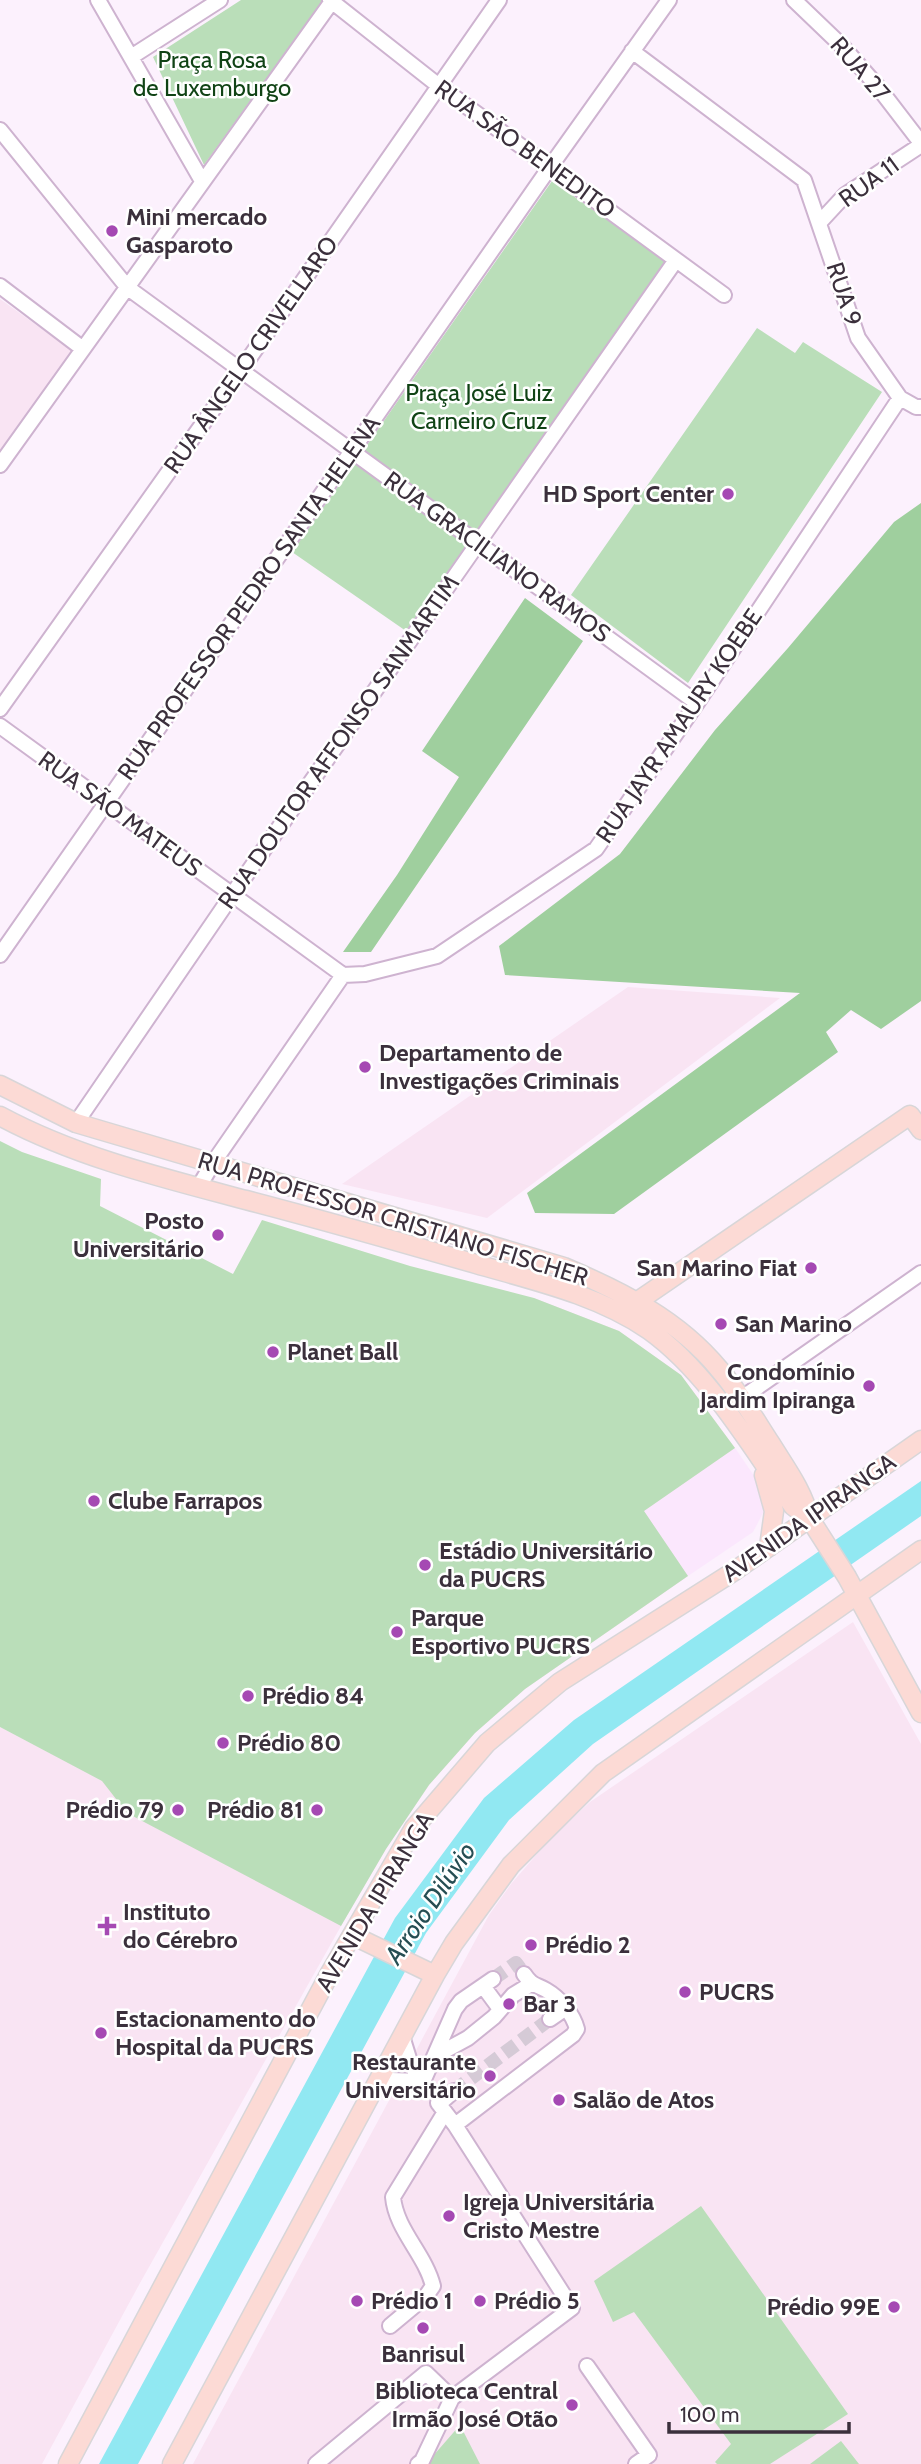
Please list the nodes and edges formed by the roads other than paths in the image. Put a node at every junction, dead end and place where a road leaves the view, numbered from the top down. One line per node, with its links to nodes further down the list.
1 (98, 0): 8 (street)
2 (220, 0): 8 (street)
3 (499, 0): 9 (street, RUA ÂNGELO CRIVELLARO)
4 (668, 0): 7 (street, RUA PROFESSOR PEDRO SANTA HELENA)
5 (794, 0): 11 (street, RUA 27)
6 (331, 1): 9 (street, RUA SÃO BENEDITO); 13 (street)
7 (632, 51): 12 (street, RUA PROFESSOR PEDRO SANTA HELENA); 14 (street, RUA 9)
8 (131, 57): 13 (street)
9 (439, 86): 12 (street, RUA SÃO BENEDITO); 20 (street, RUA ÂNGELO CRIVELLARO)
10 (0, 130): 17 (street, RUA GRACILIANO RAMOS)
11 (921, 144): 14 (street, RUA 11)
12 (550, 167): 15 (street, RUA SÃO BENEDITO); 23 (street, RUA PROFESSOR PEDRO SANTA HELENA)
13 (202, 181): 17 (street)
14 (820, 222): 21 (street, RUA 9)
15 (677, 260): 18 (street, RUA SÃO BENEDITO); 25 (street, RUA DOUTOR AFFONSO SANMARTIM)
16 (0, 286): 19 (street)
17 (128, 288): 19 (street); 20 (street, RUA GRACILIANO RAMOS)
18 (724, 295)
19 (83, 349): 24 (street)
20 (241, 370): 23 (street, RUA GRACILIANO RAMOS); 27 (street, RUA ÂNGELO CRIVELLARO)
21 (900, 398): 22 (street); 26 (street, RUA JAYR AMAURY KOEBE)
22 (919, 406)
23 (351, 451): 25 (street, RUA GRACILIANO RAMOS); 29 (street, RUA PROFESSOR PEDRO SANTA HELENA)
24 (0, 465)
25 (477, 543): 26 (street, RUA GRACILIANO RAMOS); 30 (street, RUA DOUTOR AFFONSO SANMARTIM)
26 (697, 703): 32 (street, RUA JAYR AMAURY KOEBE)
27 (0, 709)
28 (0, 726): 29 (street, RUA SÃO MATEUS)
29 (106, 803): 30 (street, RUA SÃO MATEUS); 31 (street, RUA PROFESSOR PEDRO SANTA HELENA)
30 (232, 895): 32 (street, RUA SÃO MATEUS); 36 (street, RUA DOUTOR AFFONSO SANMARTIM)
31 (0, 955)
32 (343, 975): 38 (street)
33 (0, 1085): 36 (main road, RUA PROFESSOR CRISTIANO FISCHER)
34 (915, 1111): 37 (main road); 43 (main road)
35 (0, 1116): 39 (main road, RUA PROFESSOR CRISTIANO FISCHER)
36 (76, 1123): 38 (main road, RUA PROFESSOR CRISTIANO FISCHER)
37 (921, 1130)
38 (212, 1163): 39 (street); 40 (main road, RUA PROFESSOR CRISTIANO FISCHER)
39 (198, 1188): 41 (main road, RUA PROFESSOR CRISTIANO FISCHER)
40 (306, 1191): 41 (main road); 43 (main road, RUA PROFESSOR CRISTIANO FISCHER)
41 (298, 1214): 44 (main road, RUA PROFESSOR CRISTIANO FISCHER)
42 (921, 1273): 46 (street)
43 (638, 1301): 45 (main road, RUA PROFESSOR CRISTIANO FISCHER)
44 (624, 1314): 45 (main road); 48 (main road, RUA PROFESSOR CRISTIANO FISCHER)
45 (689, 1340): 46 (main road, RUA PROFESSOR CRISTIANO FISCHER)
46 (742, 1398): 49 (main road, RUA PROFESSOR CRISTIANO FISCHER)
47 (921, 1440): 49 (main road, AVENIDA IPIRANGA)
48 (757, 1456): 49 (main road, RUA PROFESSOR CRISTIANO FISCHER); 50 (main road)
49 (814, 1525): 50 (main road, AVENIDA IPIRANGA); 52 (main road, RUA PROFESSOR CRISTIANO FISCHER)
50 (769, 1547): 54 (main road, AVENIDA IPIRANGA)
51 (921, 1550): 52 (main road)
52 (856, 1595): 53 (main road, RUA PROFESSOR CRISTIANO FISCHER); 55 (main road)
53 (921, 1713)
54 (352, 1936): 55 (main road); 69 (main road, AVENIDA IPIRANGA)
55 (428, 1972): 59 (main road)
56 (566, 2008): 57 (street); 58 (street); 65 (street)
57 (500, 2009): 60 (street); 60 (street)
58 (550, 2019)
59 (402, 2036): 61 (main road); 62 (street)
60 (435, 2056): 62 (street)
61 (376, 2083): 62 (street); 70 (main road)
62 (423, 2084)
63 (454, 2091): 64 (street)
64 (441, 2106): 65 (street); 66 (street)
65 (455, 2125): 68 (street)
66 (390, 2326)
67 (587, 2366): 73 (street)
68 (452, 2398): 71 (street); 72 (street)
69 (68, 2464)
70 (172, 2464)
71 (316, 2464)
72 (418, 2464)
73 (636, 2464)

